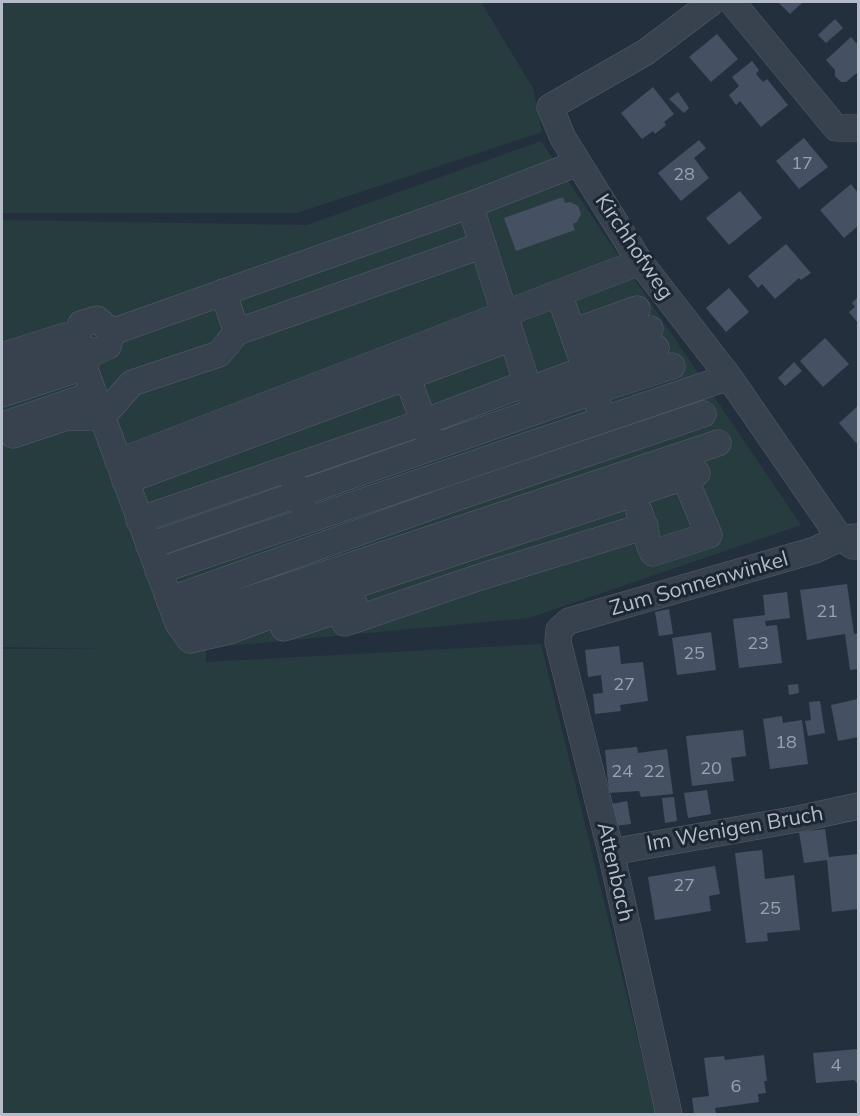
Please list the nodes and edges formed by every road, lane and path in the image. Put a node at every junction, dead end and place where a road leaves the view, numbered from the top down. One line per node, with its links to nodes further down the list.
1 (712, 2): 4 (street, Kirchhofweg)
2 (732, 2): 3 (street)
3 (858, 128)
4 (578, 164): 5 (street); 7 (street, Kirchhofweg)
5 (470, 205): 6 (street); 8 (street)
6 (483, 245): 10 (street); 14 (street)
7 (640, 262): 9 (street); 16 (street, Kirchhofweg)
8 (223, 292): 10 (street); 11 (street)
9 (559, 294): 13 (street); 14 (street)
10 (237, 332): 18 (street)
11 (79, 351): 12 (street); 15 (street); 17 (street); 18 (street)
12 (2, 356)
13 (583, 361): 13 (street); 14 (street); 14 (street); 25 (street)
14 (523, 371): 19 (street); 19 (street); 19 (street); 20 (street)
15 (2, 373)
16 (729, 377): 25 (street); 29 (street, Kirchhofweg)
17 (2, 394)
18 (98, 405): 22 (street)
19 (417, 405): 21 (street); 22 (street); 24 (street); 26 (street)
20 (545, 440): 24 (street); 25 (street)
21 (289, 469): 26 (street); 27 (street)
22 (122, 471): 27 (street)
23 (692, 472): 25 (street); 25 (street); 25 (street); 25 (street)
24 (443, 475): 28 (street); 31 (street)
25 (628, 484): 31 (street); 31 (street); 31 (street)
26 (298, 494): 28 (street); 30 (street)
27 (139, 520): 30 (street)
28 (308, 520): 32 (street); 33 (street)
29 (852, 541): 37 (street, Zum Sonnenwinkel)
30 (149, 546): 32 (street)
31 (469, 546): 33 (street); 33 (street); 35 (street)
32 (158, 571): 34 (street)
33 (329, 577): 34 (street); 34 (street); 36 (street)
34 (174, 612)
35 (412, 615)
36 (284, 628)
37 (559, 630): 39 (street, Attenbach)
38 (858, 806): 39 (street, Im Wenigen Bruch)
39 (611, 852): 40 (street, Attenbach)
40 (669, 1114)

